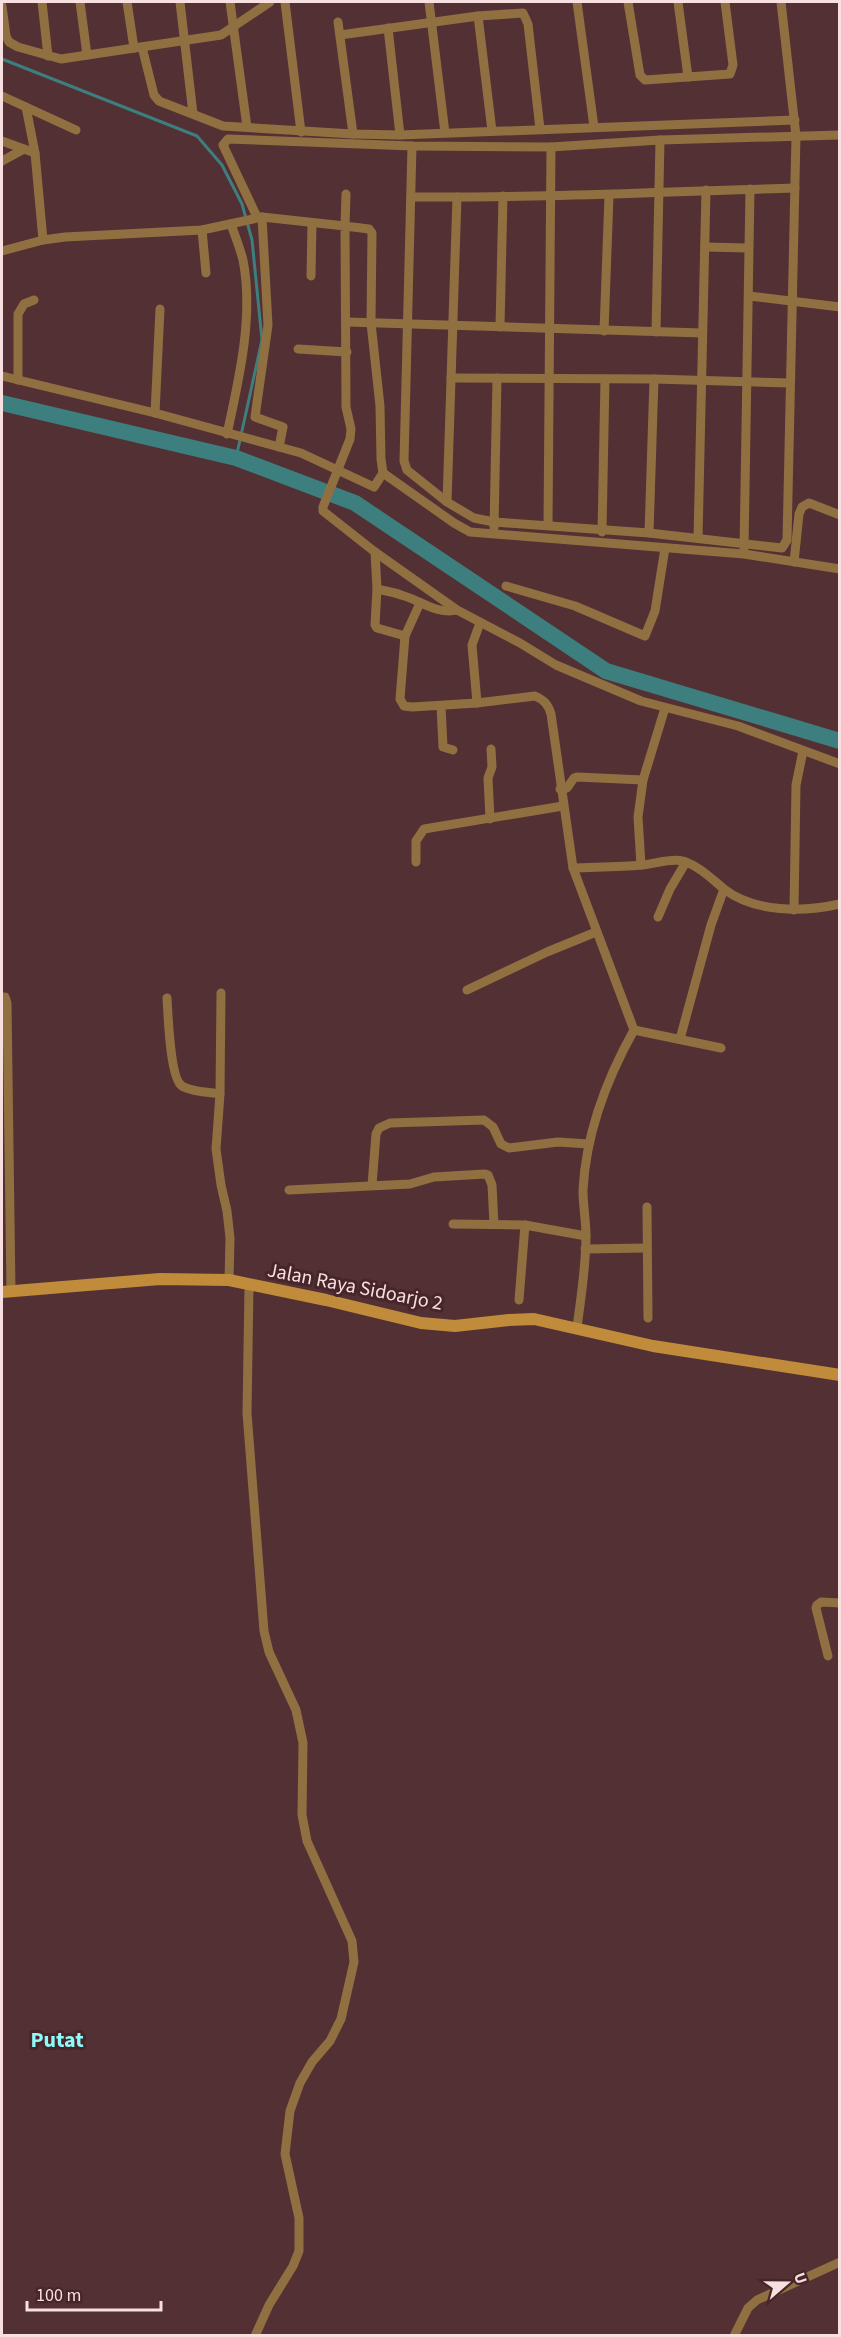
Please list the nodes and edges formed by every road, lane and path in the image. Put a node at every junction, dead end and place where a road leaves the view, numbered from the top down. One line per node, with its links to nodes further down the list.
1 (42, 2): 24 (street)
2 (80, 2): 23 (street)
3 (127, 2): 22 (street)
4 (180, 2): 21 (street)
5 (230, 2): 18 (street)
6 (270, 2): 18 (street)
7 (285, 2): 35 (street)
8 (429, 2): 17 (street)
9 (577, 2): 31 (street)
10 (628, 2): 25 (street)
11 (678, 2): 25 (street)
12 (725, 2): 25 (street)
13 (781, 2): 29 (street)
14 (2, 6): 24 (street)
15 (478, 16): 17 (street); 32 (street); 34 (street)
16 (338, 22): 20 (street)
17 (431, 22): 19 (street); 36 (street)
18 (233, 28): 21 (street); 30 (street)
19 (388, 28): 20 (street); 38 (street)
20 (340, 35): 37 (street)
21 (185, 41): 22 (street); 28 (street)
22 (138, 48): 23 (street); 28 (street)
23 (87, 55): 24 (street)
24 (48, 56)
25 (688, 78)
26 (2, 96): 27 (street)
27 (26, 107): 33 (street); 46 (street)
28 (193, 114): 30 (street)
29 (795, 120): 31 (street); 40 (street)
30 (247, 127): 35 (street)
31 (594, 127): 32 (street)
32 (540, 129): 34 (street)
33 (76, 130)
34 (492, 131): 36 (street)
35 (301, 132): 37 (street)
36 (445, 133): 38 (street)
37 (353, 134): 38 (street)
38 (400, 135)
39 (840, 135): 40 (street)
40 (796, 136): 41 (street); 48 (street)
41 (660, 140): 44 (street); 51 (street)
42 (2, 141): 45 (street)
43 (412, 146): 44 (street); 56 (street); 58 (street)
44 (551, 147): 54 (street)
45 (24, 149): 46 (street); 47 (street)
46 (35, 153): 63 (street)
47 (2, 161)
48 (795, 188): 49 (street); 71 (street)
49 (750, 189): 50 (street); 65 (street)
50 (706, 190): 51 (street); 64 (street)
51 (658, 194): 55 (street); 81 (street)
52 (346, 195): 61 (street)
53 (503, 196): 54 (street); 57 (street); 78 (street)
54 (551, 196): 55 (street); 79 (street)
55 (609, 196): 80 (street)
56 (411, 197): 57 (street); 76 (street)
57 (458, 197): 77 (street)
58 (258, 217): 59 (street); 60 (street); 97 (street)
59 (312, 223): 61 (street); 68 (street)
60 (232, 224): 62 (street); 96 (street)
61 (345, 226): 74 (street); 75 (street)
62 (202, 230): 63 (street); 67 (street)
63 (43, 240): 66 (street)
64 (705, 247): 65 (street); 82 (street)
65 (748, 248): 69 (street)
66 (2, 250)
67 (206, 273)
68 (311, 276)
69 (749, 296): 71 (street); 93 (street)
70 (34, 300): 92 (street)
71 (792, 301): 72 (street); 94 (street)
72 (840, 307)
73 (160, 309): 95 (street)
74 (347, 322): 75 (street); 84 (street)
75 (371, 323): 76 (street); 100 (street)
76 (409, 324): 77 (street); 99 (street)
77 (453, 326): 78 (street); 86 (street)
78 (500, 327): 79 (street)
79 (550, 328): 80 (street); 88 (street)
80 (604, 331): 81 (street)
81 (656, 332): 82 (street)
82 (702, 333): 91 (street)
83 (298, 350): 84 (street)
84 (347, 352): 98 (street)
85 (2, 376): 92 (street)
86 (451, 378): 87 (street); 102 (street)
87 (497, 378): 88 (street); 104 (street)
88 (548, 379): 89 (street); 105 (street)
89 (605, 379): 90 (street); 106 (street)
90 (654, 379): 91 (street); 108 (street)
91 (702, 380): 93 (street); 109 (street)
92 (18, 381): 95 (street)
93 (747, 381): 94 (street); 111 (street)
94 (790, 382): 111 (street)
95 (155, 413): 96 (street)
96 (230, 435): 97 (street)
97 (279, 447): 98 (street)
98 (338, 470): 100 (street); 113 (street)
99 (406, 470): 101 (street); 102 (street)
100 (383, 472): 101 (street)
101 (400, 484): 107 (street)
102 (447, 502): 104 (street)
103 (840, 514): 115 (street)
104 (494, 522): 105 (street); 107 (street)
105 (548, 525): 106 (street)
106 (602, 529): 108 (street); 110 (street)
107 (493, 533): 110 (street)
108 (649, 533): 109 (street)
109 (698, 538): 111 (street)
110 (603, 542): 112 (street)
111 (745, 544): 114 (street)
112 (665, 548): 114 (street); 117 (street)
113 (375, 552): 118 (street); 120 (street)
114 (744, 554): 115 (street)
115 (794, 562): 116 (street)
116 (840, 569)
117 (506, 586)
118 (377, 589): 119 (street); 122 (street)
119 (420, 603): 120 (street); 122 (street)
120 (457, 610): 121 (street)
121 (480, 623): 123 (street); 125 (street)
122 (405, 636): 124 (street)
123 (477, 704): 124 (street); 131 (street)
124 (441, 706): 127 (street)
125 (665, 708): 128 (street); 130 (street)
126 (491, 749): 133 (street)
127 (453, 750)
128 (803, 751): 129 (street); 140 (street)
129 (840, 764)
130 (643, 780): 131 (street); 136 (street)
131 (560, 789): 132 (street)
132 (563, 806): 133 (street); 137 (street)
133 (490, 819): 134 (street)
134 (416, 862)
135 (683, 862): 136 (street); 138 (street); 141 (street)
136 (641, 865): 137 (street)
137 (573, 868): 142 (street)
138 (724, 889): 140 (street); 148 (street)
139 (840, 904): 140 (street)
140 (794, 910)
141 (658, 916)
142 (596, 932): 143 (street); 147 (street)
143 (467, 990)
144 (221, 993): 150 (street)
145 (2, 997): 151 (street)
146 (167, 998): 150 (street)
147 (634, 1030): 148 (street); 152 (street)
148 (680, 1039): 149 (street)
149 (721, 1048)
150 (220, 1094): 162 (street)
151 (5, 1135): 163 (street)
152 (589, 1144): 153 (street); 159 (street)
153 (372, 1185): 154 (street); 157 (street)
154 (289, 1190)
155 (647, 1207): 160 (street)
156 (453, 1224): 157 (street)
157 (494, 1224): 158 (street)
158 (525, 1225): 159 (street); 165 (street)
159 (586, 1236): 161 (street)
160 (647, 1248): 161 (street); 166 (street)
161 (585, 1249): 167 (street)
162 (228, 1275): 163 (street, Jalan Raya Sidoarjo 2); 164 (street, Jalan Raya Sidoarjo 2)
163 (8, 1286)
164 (249, 1286): 167 (street, Jalan Raya Sidoarjo 2); 172 (street)
165 (519, 1300)
166 (648, 1318)
167 (578, 1322): 168 (street, Jalan Raya Sidoarjo 2)
168 (840, 1375)
169 (840, 1603): 170 (street)
170 (828, 1656)
171 (840, 2262): 173 (street)
172 (255, 2336)
173 (734, 2336)

